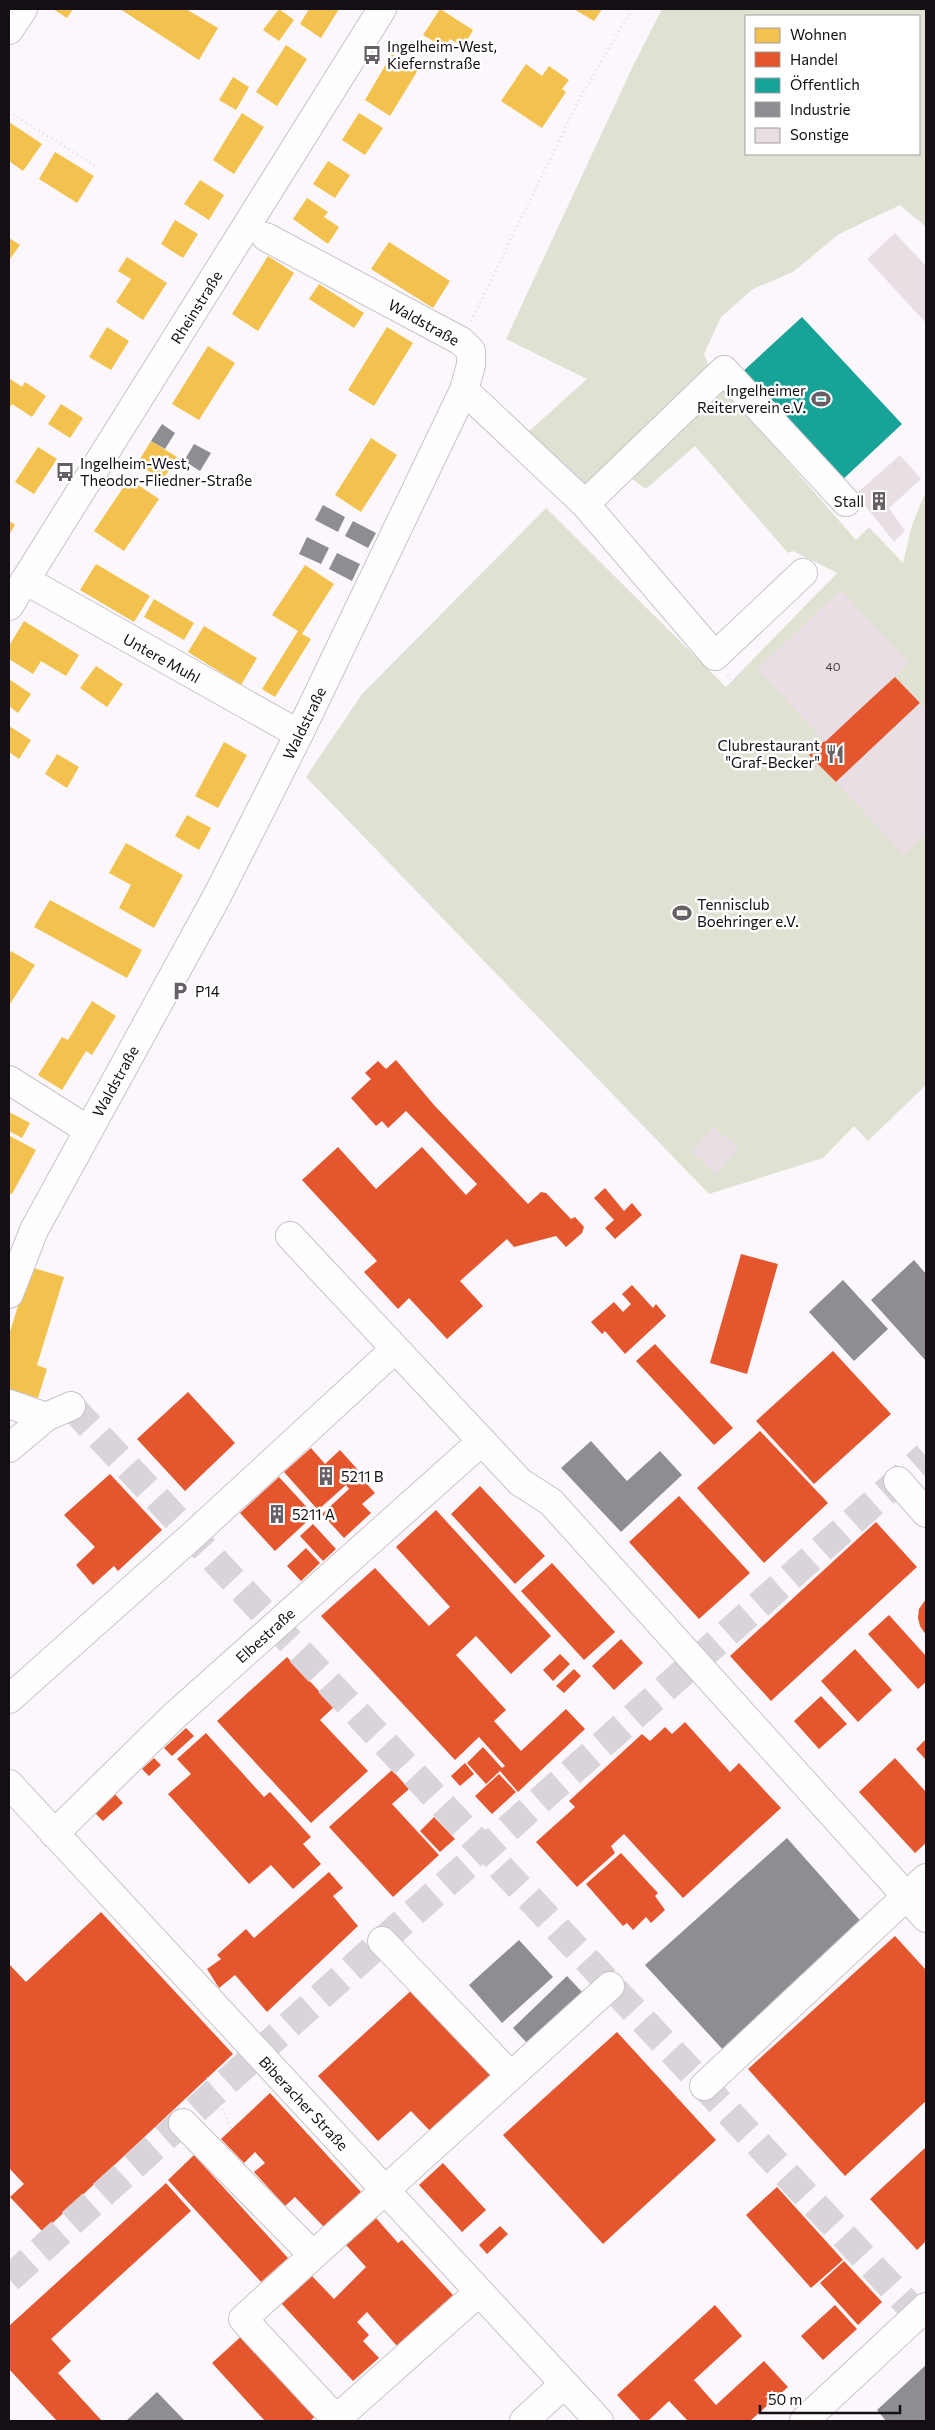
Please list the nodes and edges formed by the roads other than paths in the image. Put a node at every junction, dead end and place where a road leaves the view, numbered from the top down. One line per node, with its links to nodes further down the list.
1 (23, 9): 3 (street)
2 (382, 9): 9 (street, Rheinstraße)
3 (9, 30)
4 (266, 237): 5 (street, Waldstraße)
5 (464, 390): 7 (street); 10 (street, Waldstraße)
6 (846, 502): 7 (street)
7 (585, 504): 8 (street)
8 (803, 573)
9 (15, 590): 10 (street, Untere Muhl)
10 (299, 734): 12 (street, Waldstraße)
11 (9, 1080): 12 (street)
12 (88, 1130): 14 (street, Waldstraße)
13 (290, 1236): 15 (street)
14 (9, 1294)
15 (395, 1349): 19 (street); 23 (street)
16 (9, 1404): 18 (street)
17 (71, 1406): 18 (street)
18 (46, 1417): 20 (street)
19 (482, 1441): 25 (street, Elbestraße); 27 (street)
20 (9, 1448)
21 (898, 1481): 22 (street)
22 (926, 1513)
23 (9, 1699)
24 (9, 1784): 25 (street, Biberacher Straße)
25 (54, 1834): 34 (street, Biberacher Straße)
26 (926, 1878): 27 (street)
27 (906, 1896): 28 (street); 32 (street)
28 (926, 1918)
29 (382, 1941): 31 (street)
30 (610, 1986): 31 (street)
31 (511, 2076): 34 (street)
32 (704, 2086)
33 (183, 2123): 35 (street)
34 (384, 2190): 35 (street); 36 (street, Biberacher Straße)
35 (313, 2255): 39 (street)
36 (479, 2292): 38 (street, Biberacher Straße); 39 (street)
37 (926, 2307): 42 (street)
38 (564, 2384): 40 (street); 41 (street, Biberacher Straße)
39 (336, 2421)
40 (524, 2421)
41 (599, 2421)
42 (804, 2421)

